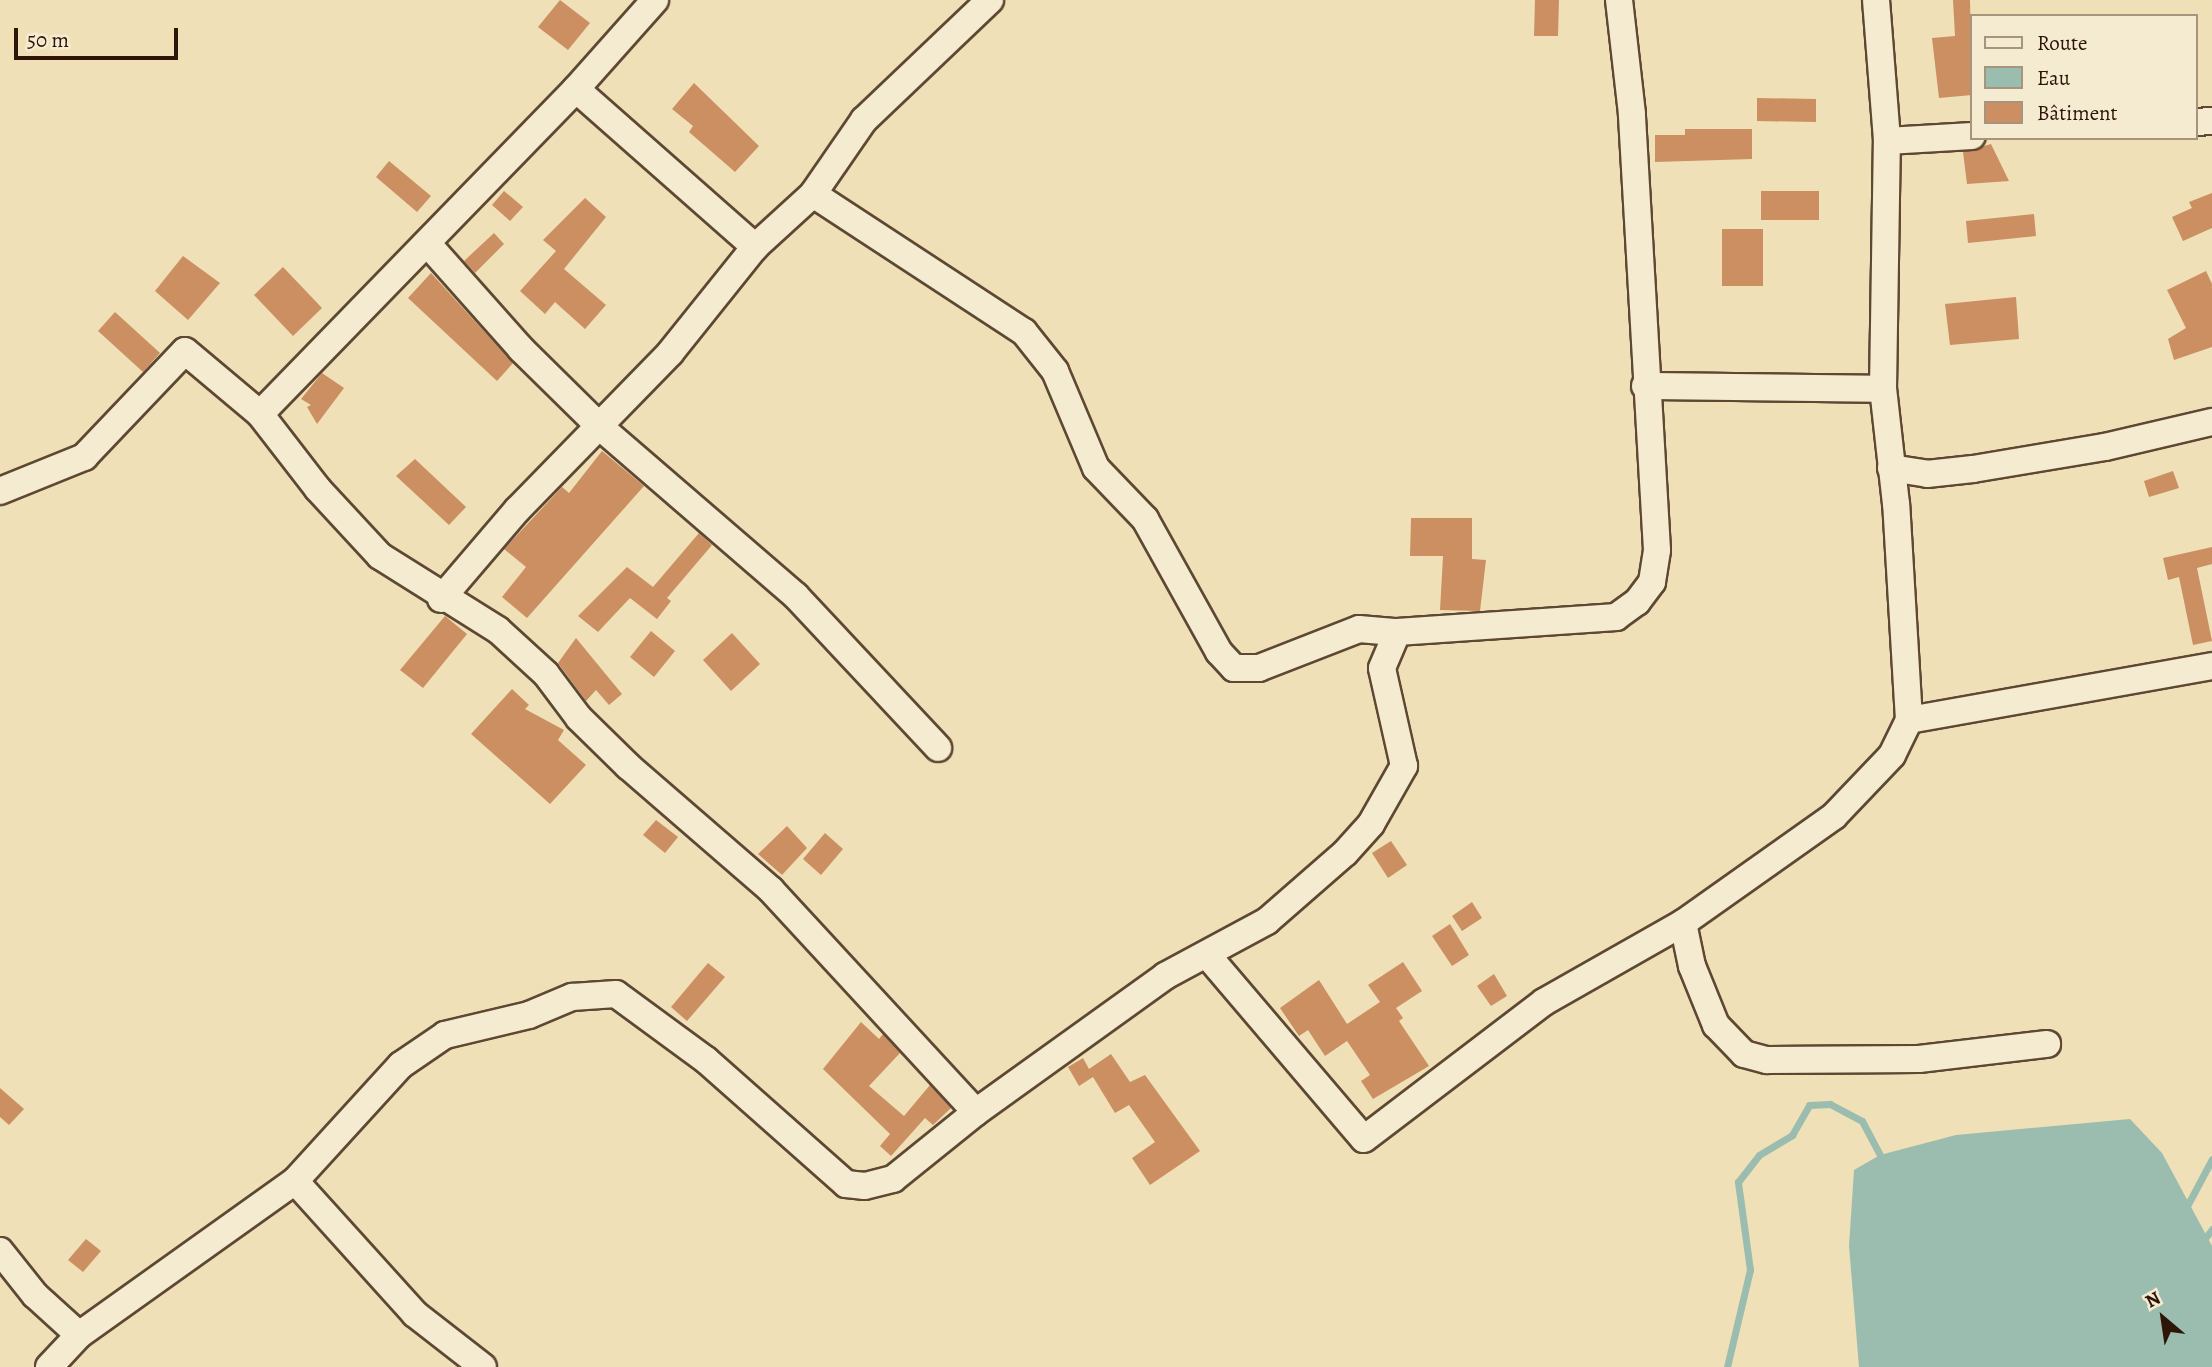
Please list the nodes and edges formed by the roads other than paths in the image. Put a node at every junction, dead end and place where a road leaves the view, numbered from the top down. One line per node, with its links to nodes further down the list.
1 (655, 0): 5 (street)
2 (990, 0): 8 (street)
3 (1619, 0): 11 (street)
4 (1876, 0): 7 (street)
5 (576, 89): 9 (street); 10 (street)
6 (1970, 136): 7 (street)
7 (1886, 141): 12 (street)
8 (813, 194): 10 (street); 19 (street)
9 (427, 243): 13 (street); 15 (street)
10 (755, 247): 15 (street)
11 (1645, 386): 12 (street); 19 (street)
12 (1883, 389): 16 (street)
13 (260, 414): 17 (street); 18 (street)
14 (2212, 422): 16 (street)
15 (599, 426): 18 (street); 22 (street)
16 (1891, 468): 21 (street)
17 (0, 491)
18 (442, 598): 26 (street)
19 (1397, 632): 24 (street)
20 (2212, 666): 21 (street)
21 (1909, 720): 23 (street)
22 (938, 748)
23 (1682, 923): 24 (street); 25 (street)
24 (1208, 956): 26 (street)
25 (2047, 1044)
26 (976, 1112): 27 (street)
27 (295, 1181): 29 (street); 31 (street)
28 (0, 1251): 29 (street)
29 (79, 1335): 30 (street)
30 (49, 1367)
31 (483, 1367)

